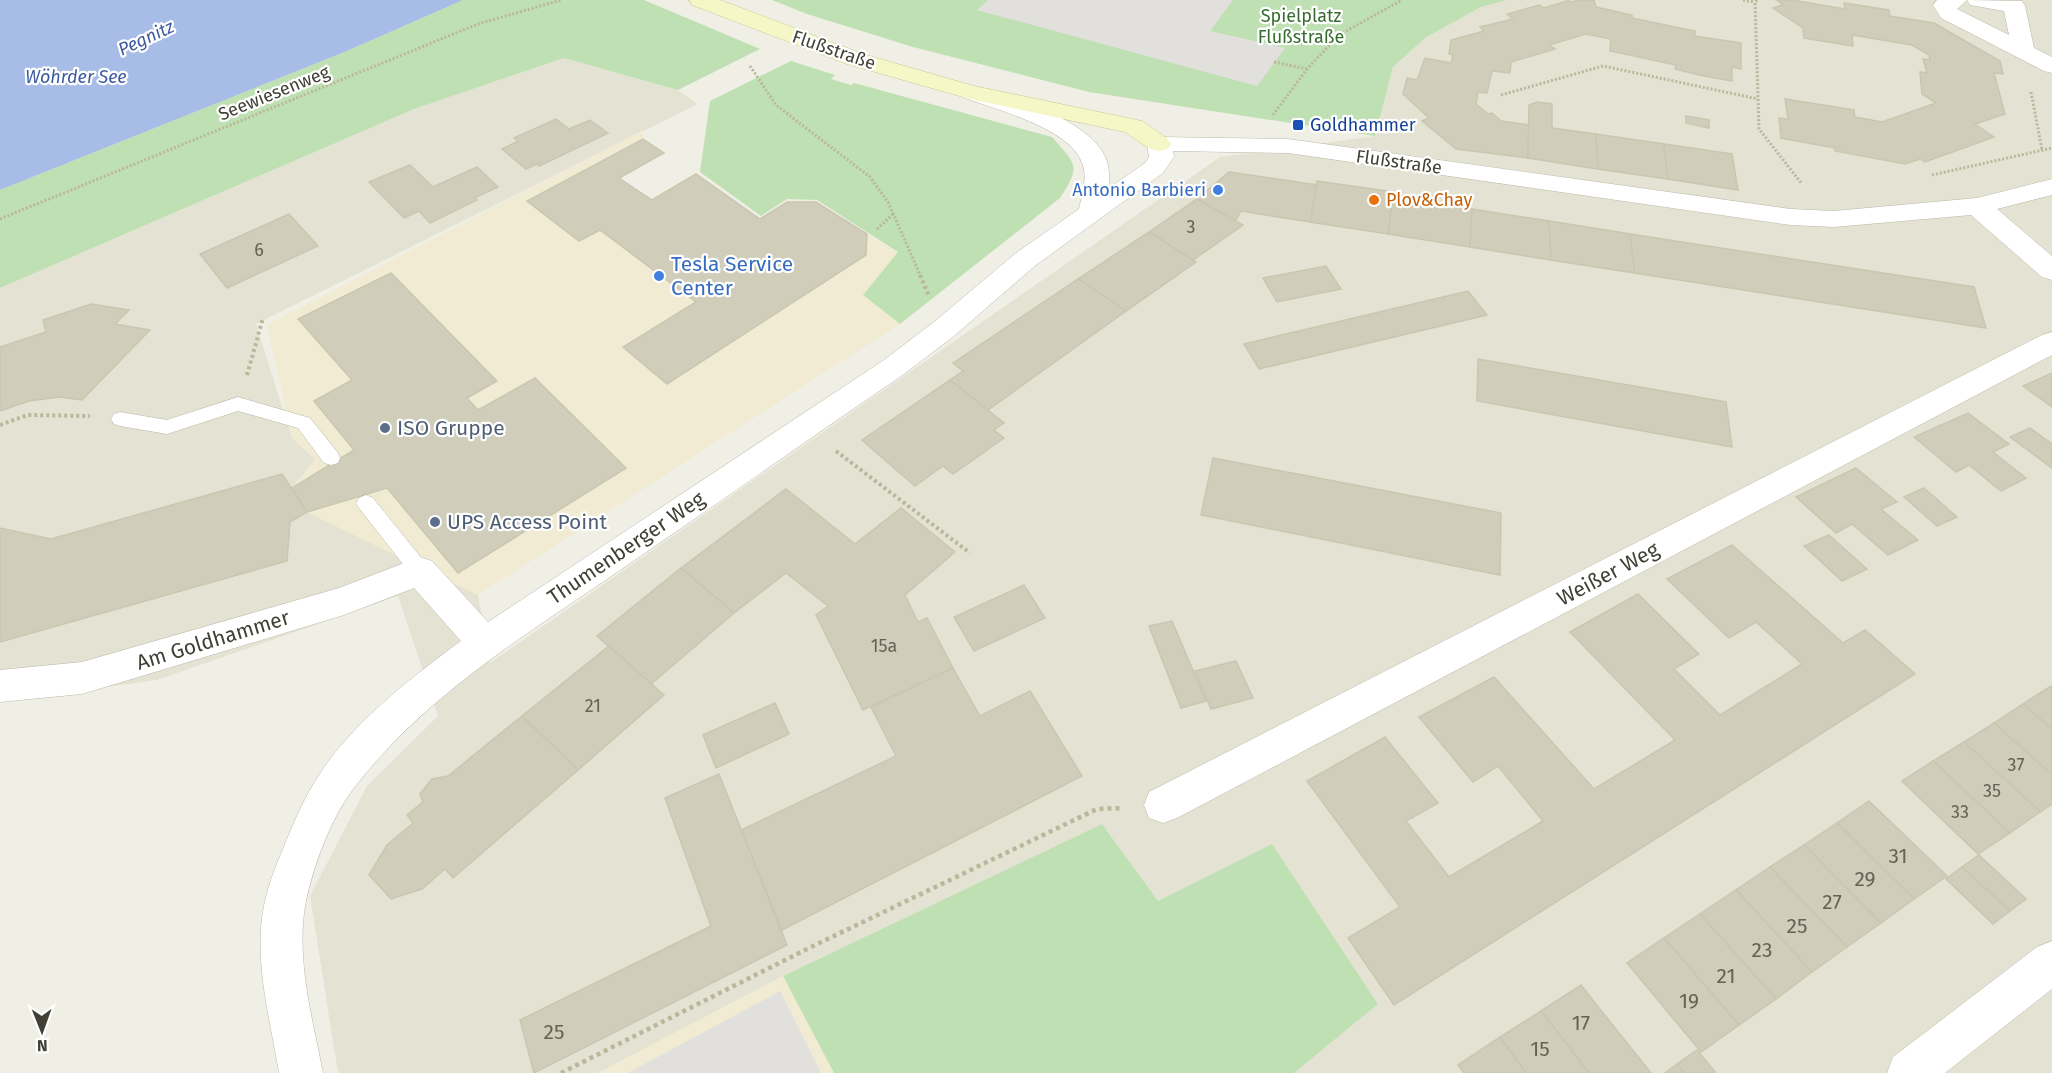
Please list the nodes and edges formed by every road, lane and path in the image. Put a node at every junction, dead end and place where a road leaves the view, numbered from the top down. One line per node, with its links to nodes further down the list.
1 (561, 0): 24 (path, Seewiesenweg)
2 (700, 0): 13 (street, Flußstraße)
3 (1402, 0): 12 (path)
4 (1743, 0): 7 (path)
5 (1956, 0): 8 (street)
6 (1978, 0): 8 (street)
7 (1756, 1): 15 (path)
8 (2024, 51): 11 (street); 18 (path)
9 (1274, 62): 12 (path)
10 (750, 66): 23 (path)
11 (2052, 66)
12 (1306, 69): 17 (path)
13 (970, 92): 16 (street, Flußstraße); 22 (street, Flußstraße)
14 (1501, 95): 15 (path)
15 (1758, 99): 19 (path)
16 (1159, 144): 17 (street, Flußstraße); 22 (street, Thumenberger Weg)
17 (1257, 144): 21 (street, Flußstraße)
18 (2042, 150)
19 (1803, 185)
20 (2052, 187): 21 (street, Flußstraße)
21 (1977, 206): 26 (street)
22 (1091, 212): 28 (street, Thumenberger Weg)
23 (893, 213): 25 (path); 28 (path)
24 (0, 219)
25 (877, 229)
26 (2052, 271)
27 (263, 318): 30 (path)
28 (944, 329): 33 (street, Thumenberger Weg)
29 (2052, 342): 40 (street, Weißer Weg)
30 (237, 404): 31 (lane); 34 (lane)
31 (120, 419): 32 (path)
32 (0, 425)
33 (804, 428): 36 (path); 38 (street, Thumenberger Weg)
34 (331, 458)
35 (366, 503): 37 (lane)
36 (970, 552)
37 (420, 571): 38 (street); 39 (street, Am Goldhammer)
38 (485, 643): 42 (street, Thumenberger Weg)
39 (0, 686)
40 (1163, 806): 43 (path)
41 (2052, 962): 44 (street)
42 (301, 1073)
43 (561, 1073)
44 (1909, 1073)

